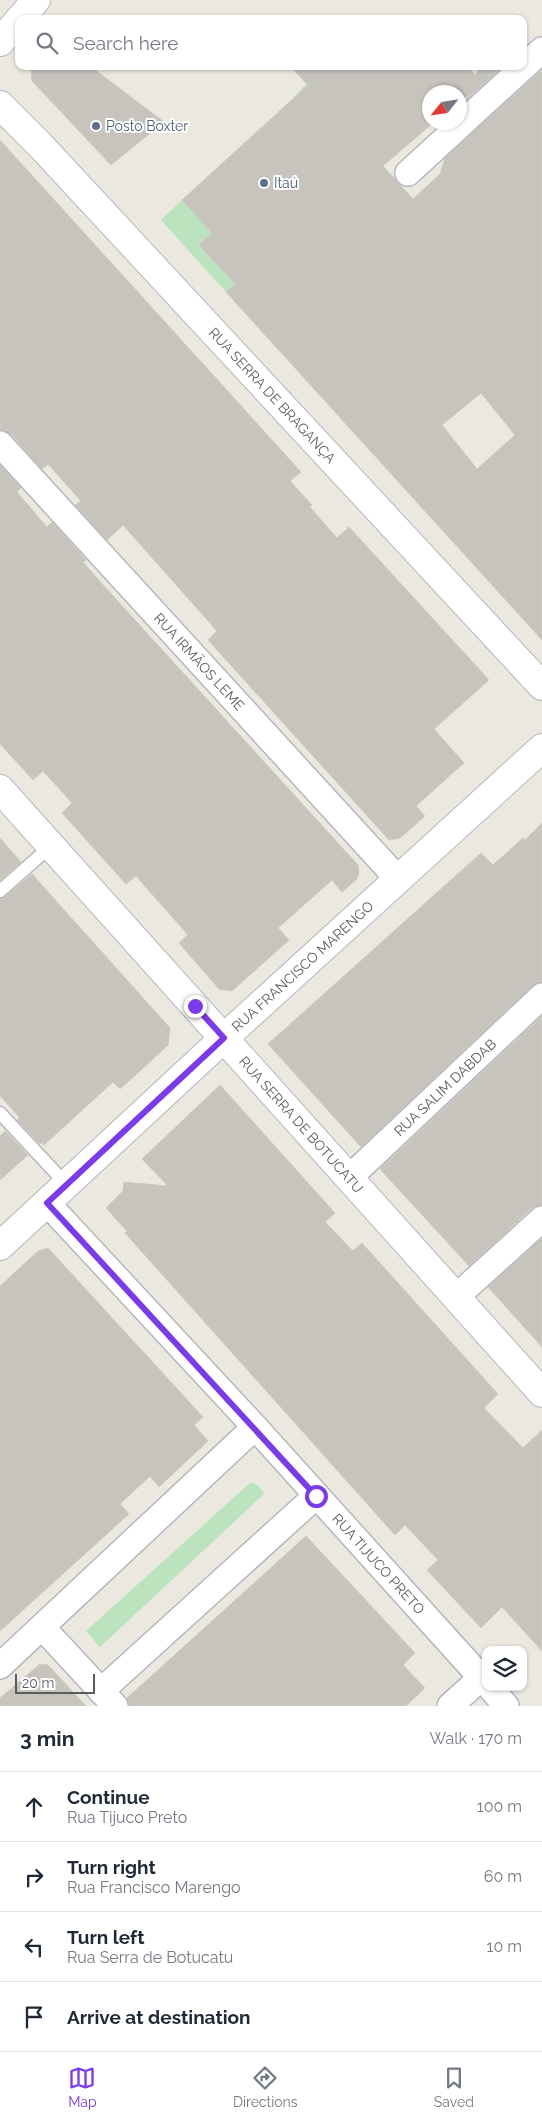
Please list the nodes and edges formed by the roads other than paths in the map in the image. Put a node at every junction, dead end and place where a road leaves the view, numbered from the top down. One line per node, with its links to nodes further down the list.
1 (36, 0): 2 (street)
2 (23, 15)
3 (15, 24): 4 (street)
4 (0, 42)
5 (542, 50): 6 (street)
6 (527, 64)
7 (520, 70): 9 (street)
8 (0, 105): 11 (street, RUA SERRA DE BRAGANÇA)
9 (408, 173)
10 (0, 444): 15 (street, RUA IRMÃOS LEME)
11 (542, 686)
12 (542, 748): 15 (street, RUA FRANCISCO MARENGO)
13 (0, 789): 14 (street, RUA SERRA DE BOTUCATU)
14 (51, 846): 16 (lane); 18 (street, RUA SERRA DE BOTUCATU)
15 (398, 879): 18 (street, RUA FRANCISCO MARENGO)
16 (0, 890)
17 (542, 996): 20 (street, RUA SALIM DABDAB)
18 (224, 1038): 20 (street, RUA SERRA DE BOTUCATU); 21 (street, RUA FRANCISCO MARENGO)
19 (0, 1113): 21 (lane)
20 (349, 1178): 25 (street, RUA SERRA DE BOTUCATU)
21 (67, 1185): 22 (street, RUA FRANCISCO MARENGO)
22 (47, 1203): 24 (street, RUA FRANCISCO MARENGO); 27 (street, RUA TIJUCO PRETO)
23 (542, 1219): 25 (street)
24 (0, 1246)
25 (456, 1298): 26 (street, RUA SERRA DE BOTUCATU)
26 (542, 1393)
27 (255, 1427): 28 (street, RUA TIJUCO PRETO); 29 (street)
28 (316, 1496): 31 (street, RUA TIJUCO PRETO); 34 (street)
29 (42, 1627): 30 (street); 34 (street)
30 (0, 1666)
31 (482, 1680)
32 (482, 1685): 35 (street)
33 (492, 1691): 36 (street, RUA TIJUCO PRETO)
34 (108, 1699)
35 (450, 1706)
36 (506, 1706)

